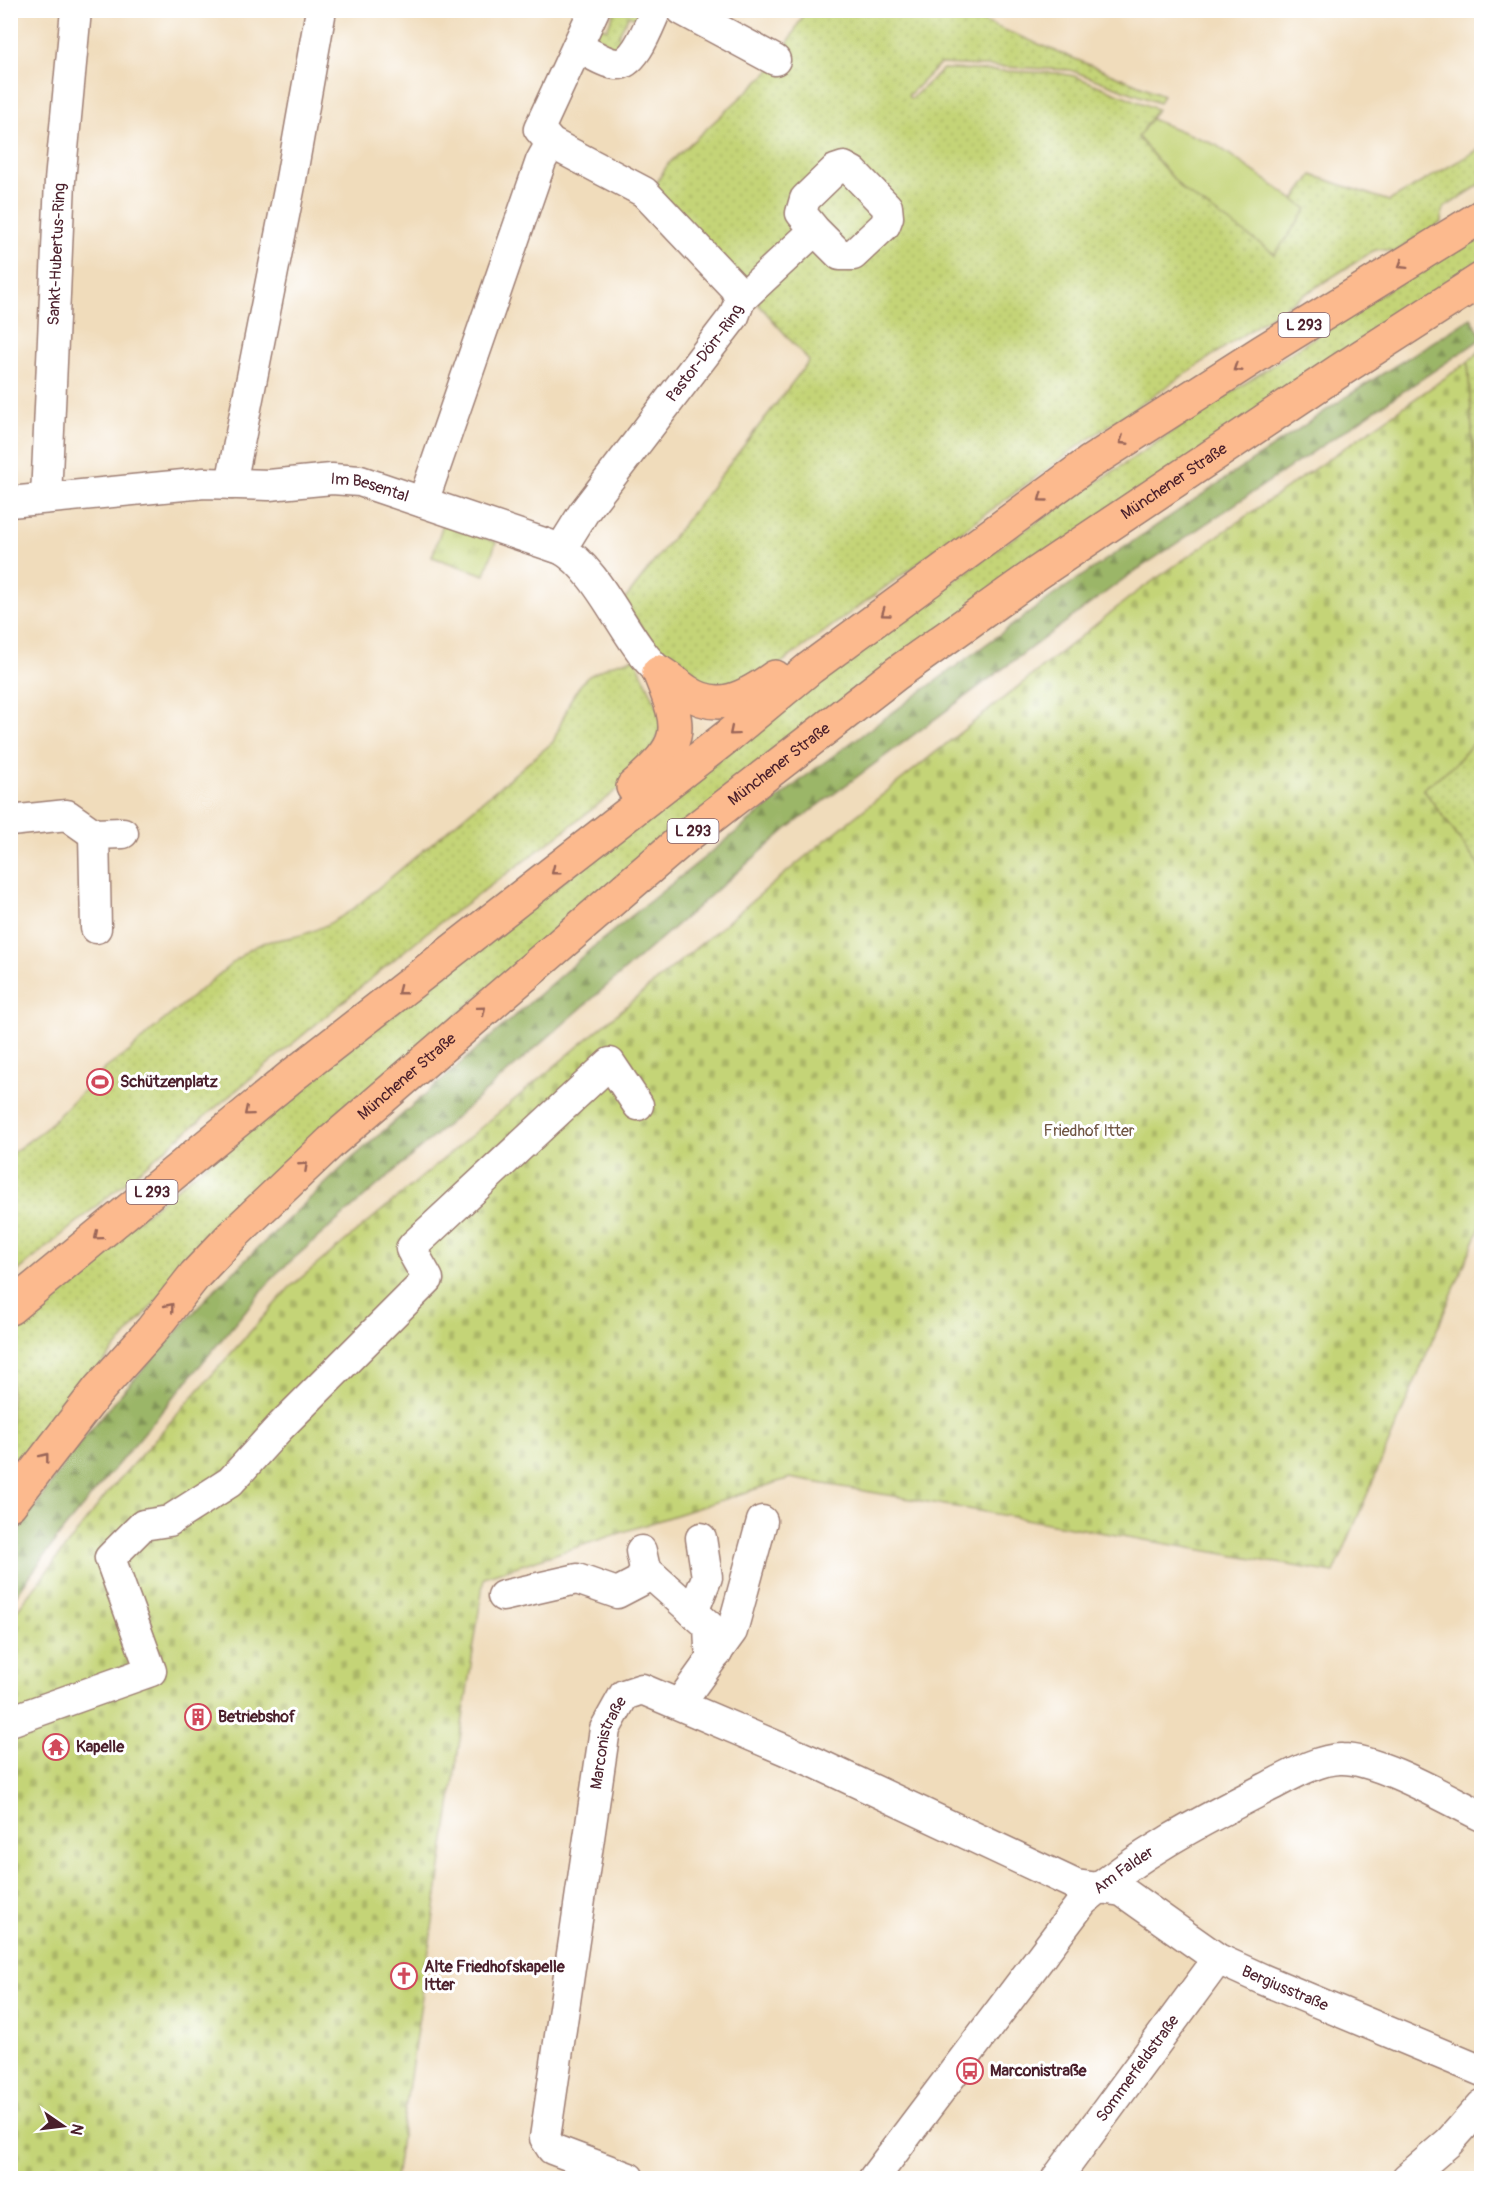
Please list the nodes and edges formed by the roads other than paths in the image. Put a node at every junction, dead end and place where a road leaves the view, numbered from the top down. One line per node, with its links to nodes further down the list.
1 (76, 10): 14 (street, Sankt-Hubertus-Ring)
2 (321, 10): 13 (street)
3 (594, 10): 6 (street)
4 (656, 10): 6 (street)
5 (682, 10): 7 (street)
6 (577, 47): 8 (street)
7 (776, 60)
8 (551, 143): 12 (street, Pastor-Dörr-Ring); 16 (street)
9 (1482, 216): 18 (main road, L 293, one-way to 18)
10 (815, 230): 12 (street)
11 (1482, 279): 25 (main road, Münchener Straße / L 293, one-way to 11)
12 (740, 300): 17 (street, Pastor-Dörr-Ring)
13 (231, 484): 14 (street, Im Besental); 16 (street, Im Besental)
14 (46, 498): 15 (street, Im Besental)
15 (10, 502)
16 (423, 502): 17 (street, Im Besental)
17 (561, 549): 19 (street, Im Besental)
18 (810, 668): 19 (main road); 21 (main road, L 293, one-way to 21)
19 (659, 672): 21 (main road)
20 (10, 820): 22 (street)
21 (601, 835): 24 (main road, L 293, one-way to 24)
22 (96, 928)
23 (638, 1105): 32 (street)
24 (10, 1308)
25 (10, 1504)
26 (762, 1521): 30 (street)
27 (701, 1538): 29 (street)
28 (503, 1596): 29 (street)
29 (693, 1612): 30 (street)
30 (717, 1653): 31 (street)
31 (680, 1703): 34 (street, Marconistraße); 38 (street, Marconistraße)
32 (10, 1721)
33 (1482, 1816): 34 (street, Am Falder)
34 (1100, 1887): 35 (street, Bergiusstraße); 39 (street, Am Falder)
35 (1218, 1959): 36 (street, Bergiusstraße); 40 (street, Sommerfeldstraße)
36 (1482, 2071)
37 (1482, 2106): 41 (street)
38 (628, 2178)
39 (874, 2178)
40 (1057, 2178)
41 (1407, 2178)

